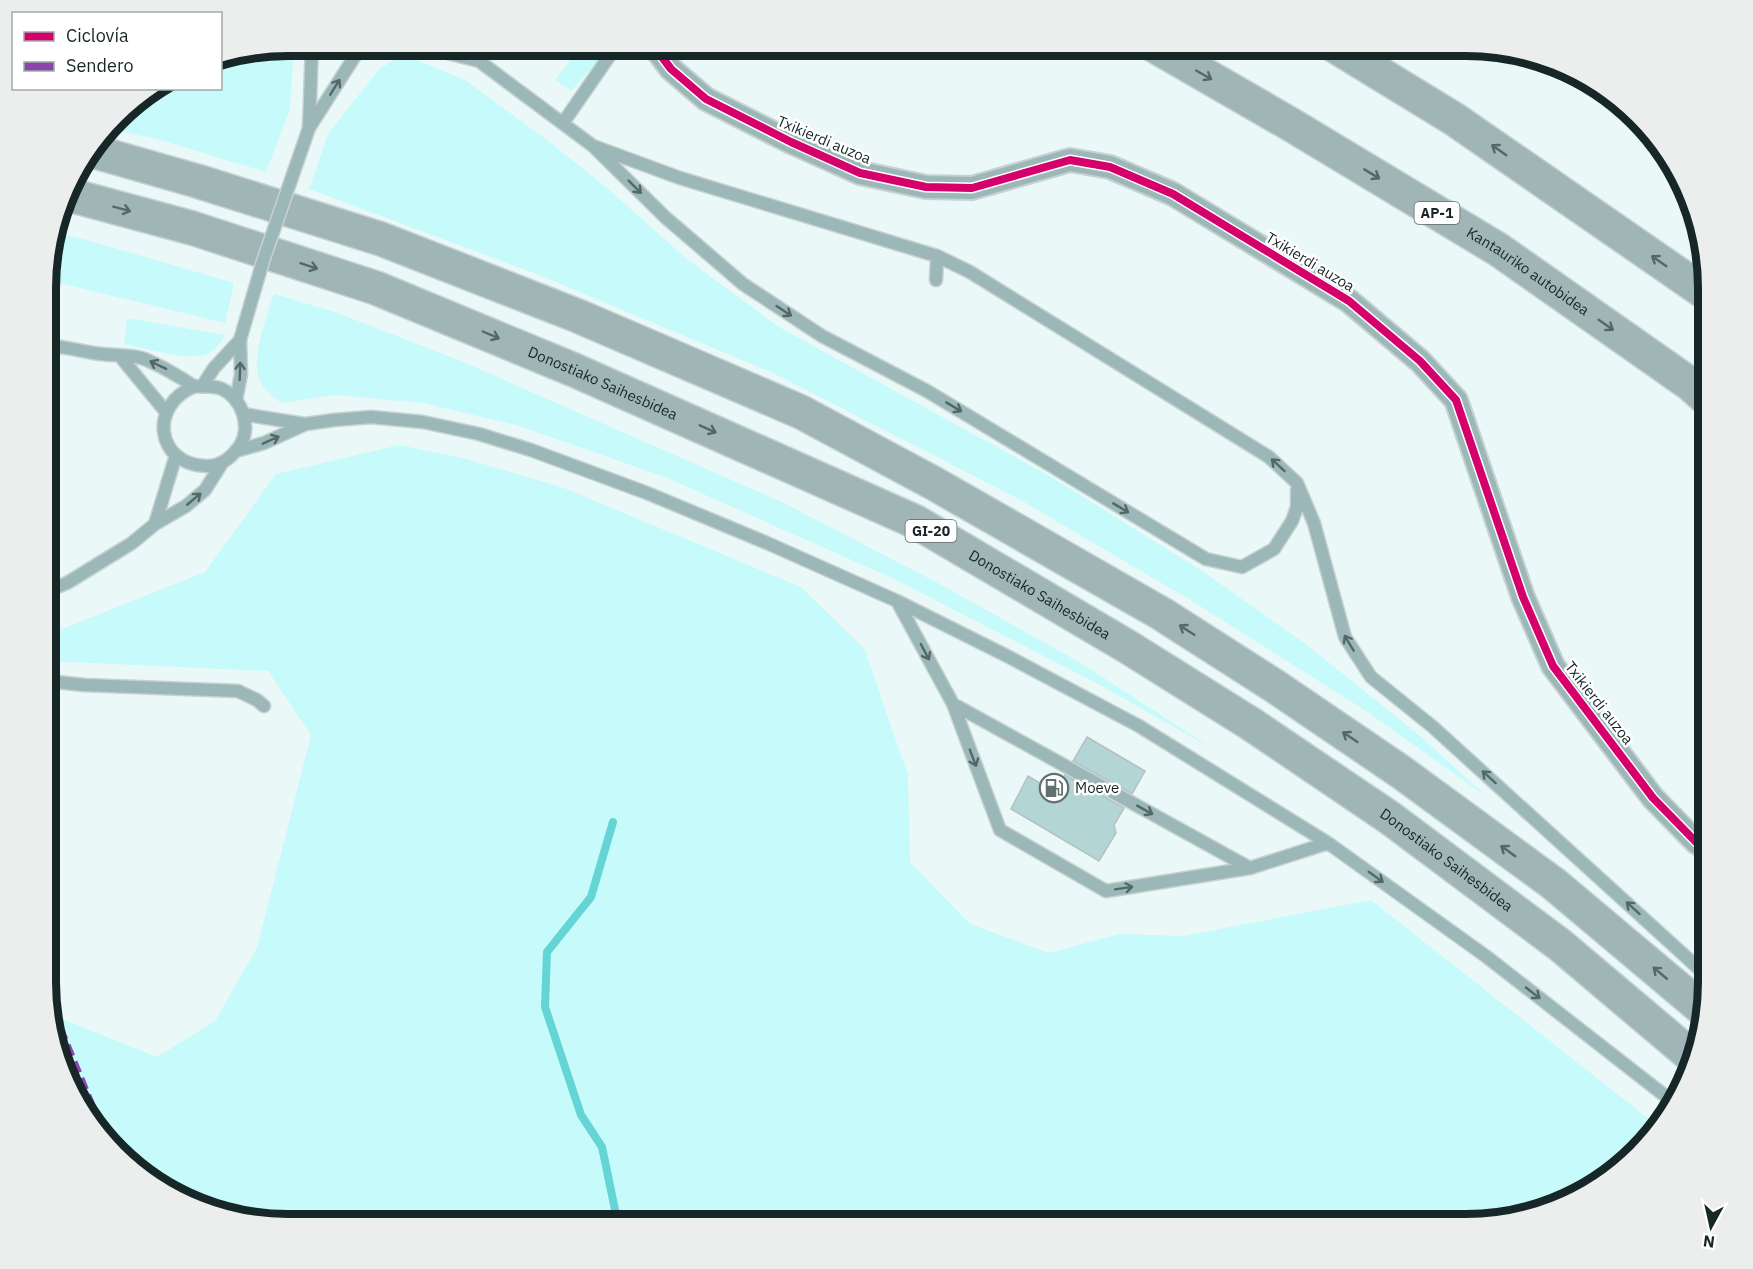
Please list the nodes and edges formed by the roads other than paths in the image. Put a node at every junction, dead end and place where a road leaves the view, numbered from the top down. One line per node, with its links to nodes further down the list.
1 (312, 56): 11 (lane)
2 (355, 56): 11 (lane, one-way to 2)
3 (459, 56): 9 (lane)
4 (474, 56): 9 (lane)
5 (609, 56): 10 (lane)
6 (661, 56): 38 (street, Txikierdi auzoa)
7 (1172, 56): 22 (highway, Kantauriko autobidea / AP-1, one-way to 22)
8 (1351, 56): 17 (highway, one-way to 8)
9 (479, 61): 10 (lane)
10 (563, 123): 12 (lane)
11 (309, 128): 18 (lane, bridge)
12 (593, 146): 15 (lane); 30 (lane, one-way to 30)
13 (98, 153): 41 (highway, GI-20, one-way to 13)
14 (74, 196): 42 (highway, Donostiako Saihesbidea / GI-20, one-way to 42)
15 (936, 256): 16 (lane); 30 (lane, one-way to 15)
16 (936, 279)
17 (1698, 288)
18 (240, 340): 21 (lane); 23 (lane, one-way to 18)
19 (55, 347): 20 (lane)
20 (119, 355): 21 (lane, one-way to 20); 24 (lane)
21 (199, 386): 23 (lane); 24 (lane)
22 (1698, 392)
23 (236, 401): 25 (lane)
24 (165, 412): 28 (lane)
25 (243, 414): 26 (lane); 27 (lane)
26 (306, 424): 27 (lane, one-way to 26); 33 (lane)
27 (236, 451): 29 (lane)
28 (176, 455): 29 (lane); 31 (lane)
29 (222, 463): 31 (lane, one-way to 29)
30 (1297, 483): 40 (lane, one-way to 30)
31 (155, 524): 32 (lane)
32 (55, 588)
33 (897, 601): 35 (lane, one-way to 35); 37 (lane)
34 (55, 682): 36 (lane)
35 (953, 704): 39 (lane, one-way to 39); 39 (lane, one-way to 39)
36 (264, 706)
37 (1328, 843): 39 (lane); 43 (lane, one-way to 43)
38 (1698, 843)
39 (1250, 868)
40 (1698, 968)
41 (1697, 1004)
42 (1686, 1052)
43 (1667, 1097)

